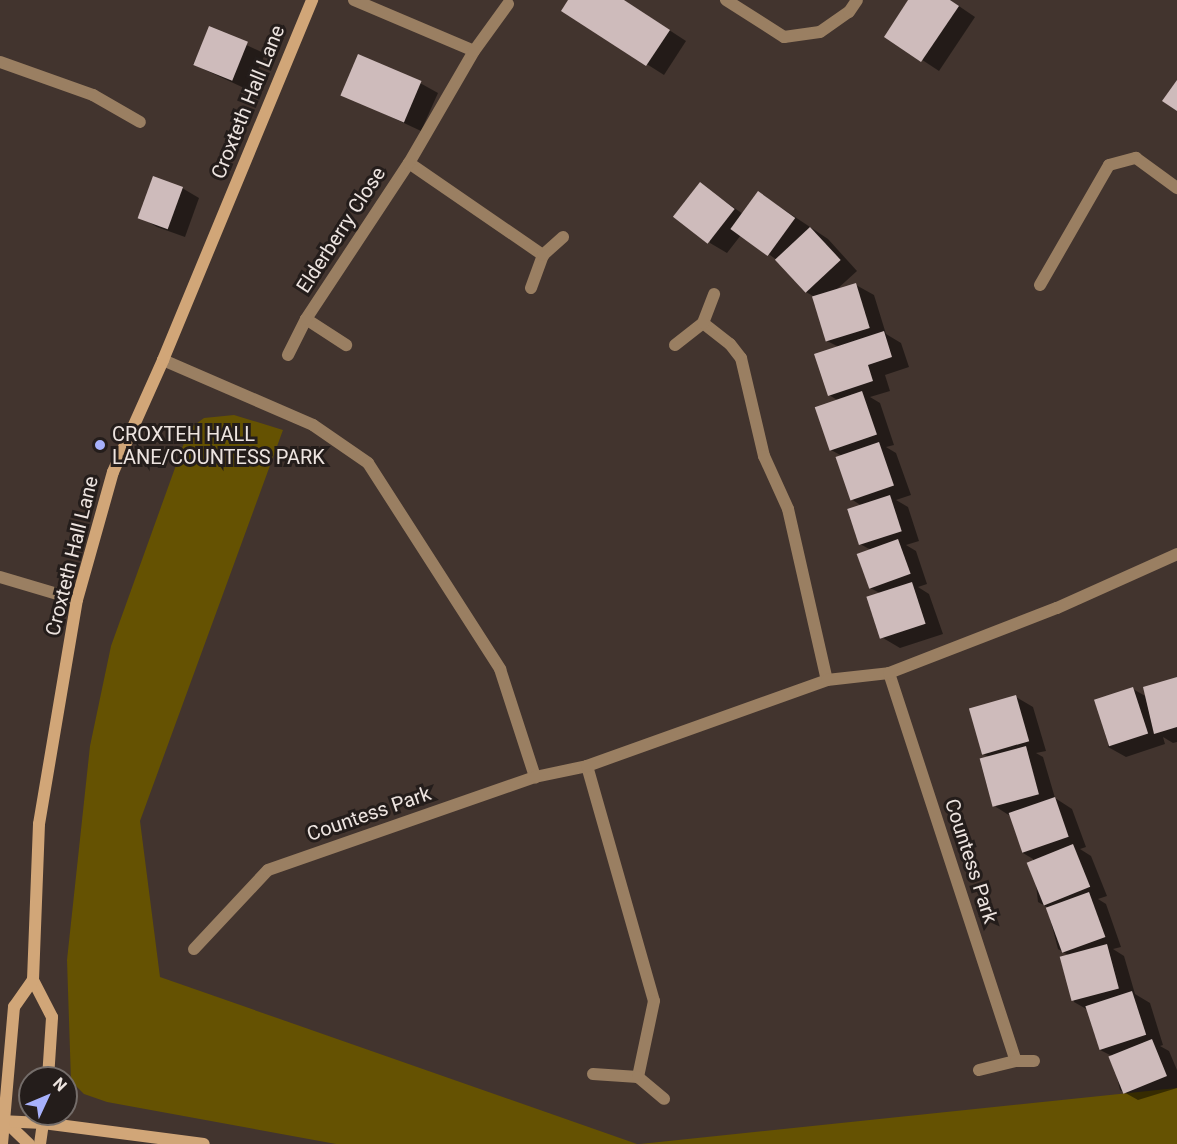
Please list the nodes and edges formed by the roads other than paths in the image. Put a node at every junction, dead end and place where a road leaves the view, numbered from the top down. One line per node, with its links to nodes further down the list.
1 (312, 0): 21 (street, Croxteth Hall Lane)
2 (354, 0): 6 (street)
3 (726, 0): 4 (street)
4 (857, 0)
5 (508, 4): 6 (street, Elderberry Close)
6 (474, 51): 9 (street, Elderberry Close)
7 (0, 62): 8 (street)
8 (140, 122)
9 (409, 163): 12 (street, Elderberry Close); 16 (street, Elderberry Close)
10 (1177, 188): 13 (street)
11 (563, 237): 12 (street)
12 (543, 255): 14 (street)
13 (1040, 285)
14 (531, 288)
15 (714, 294): 17 (street)
16 (306, 319): 18 (street, Elderberry Close); 20 (street, Elderberry Close)
17 (703, 323): 19 (street); 26 (street)
18 (346, 345)
19 (675, 345)
20 (288, 355)
21 (163, 360): 24 (street, Croxteth Hall Lane); 28 (street)
22 (1177, 554): 25 (street, Countess Park)
23 (0, 577): 24 (street)
24 (77, 600): 30 (street, Croxteth Hall Lane)
25 (889, 673): 26 (street, Countess Park); 31 (street, Countess Park)
26 (827, 680): 27 (street, Countess Park)
27 (587, 766): 28 (street, Countess Park); 36 (street)
28 (535, 777): 29 (street, Countess Park)
29 (194, 949)
30 (33, 980): 33 (street, Croxteth Hall Lane); 39 (street)
31 (1016, 1061): 32 (street); 34 (street)
32 (1034, 1061)
33 (49, 1066)
34 (979, 1070)
35 (593, 1074): 36 (street)
36 (638, 1077): 37 (street)
37 (664, 1099)
38 (18, 1120): 39 (street)
39 (2, 1121): 42 (street); 43 (street)
40 (78, 1124): 45 (street)
41 (42, 1126): 44 (street)
42 (2, 1144)
43 (29, 1144)
44 (40, 1144)
45 (204, 1144)

